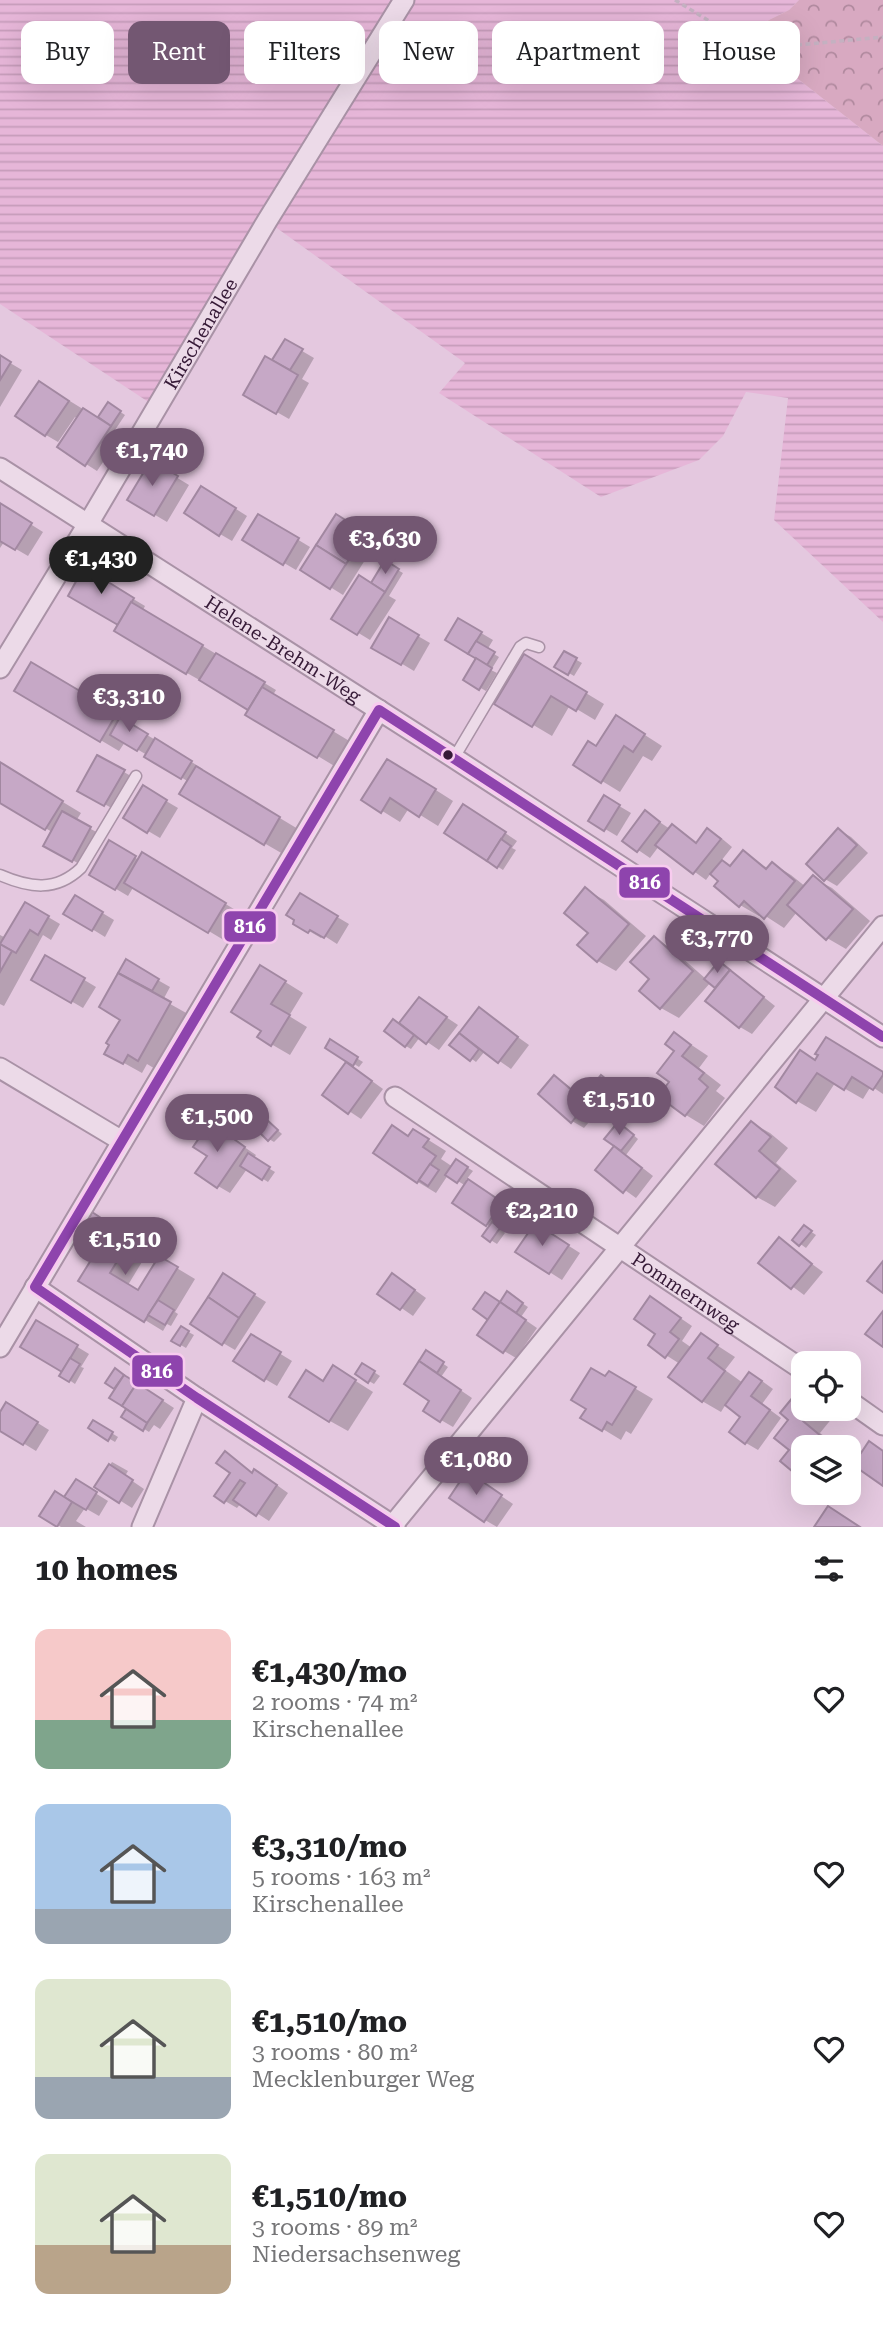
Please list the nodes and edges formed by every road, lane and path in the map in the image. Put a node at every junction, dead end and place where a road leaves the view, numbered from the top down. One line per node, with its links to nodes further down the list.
1 (404, 0): 5 (street, Kirschenallee)
2 (676, 0): 3 (path)
3 (883, 37)
4 (0, 468): 5 (street, Helene-Brehm-Weg)
5 (88, 524): 7 (street, Kirschenallee); 8 (street, Helene-Brehm-Weg)
6 (539, 648): 9 (lane)
7 (0, 668)
8 (379, 710): 9 (street, Helene-Brehm-Weg); 17 (street)
9 (454, 758): 13 (street, Helene-Brehm-Weg)
10 (136, 776): 11 (lane)
11 (0, 874)
12 (883, 926): 13 (street)
13 (824, 1000): 14 (street, Helene-Brehm-Weg); 18 (street)
14 (883, 1037)
15 (0, 1068): 17 (street)
16 (395, 1097): 18 (street, Pommernweg)
17 (122, 1141): 19 (street)
18 (620, 1246): 21 (street, Pommernweg); 25 (street)
19 (35, 1287): 20 (street); 22 (street)
20 (0, 1347)
21 (791, 1362)
22 (197, 1398): 25 (street); 26 (street)
23 (861, 1409): 24 (street)
24 (883, 1425)
25 (393, 1526)
26 (142, 1527)

